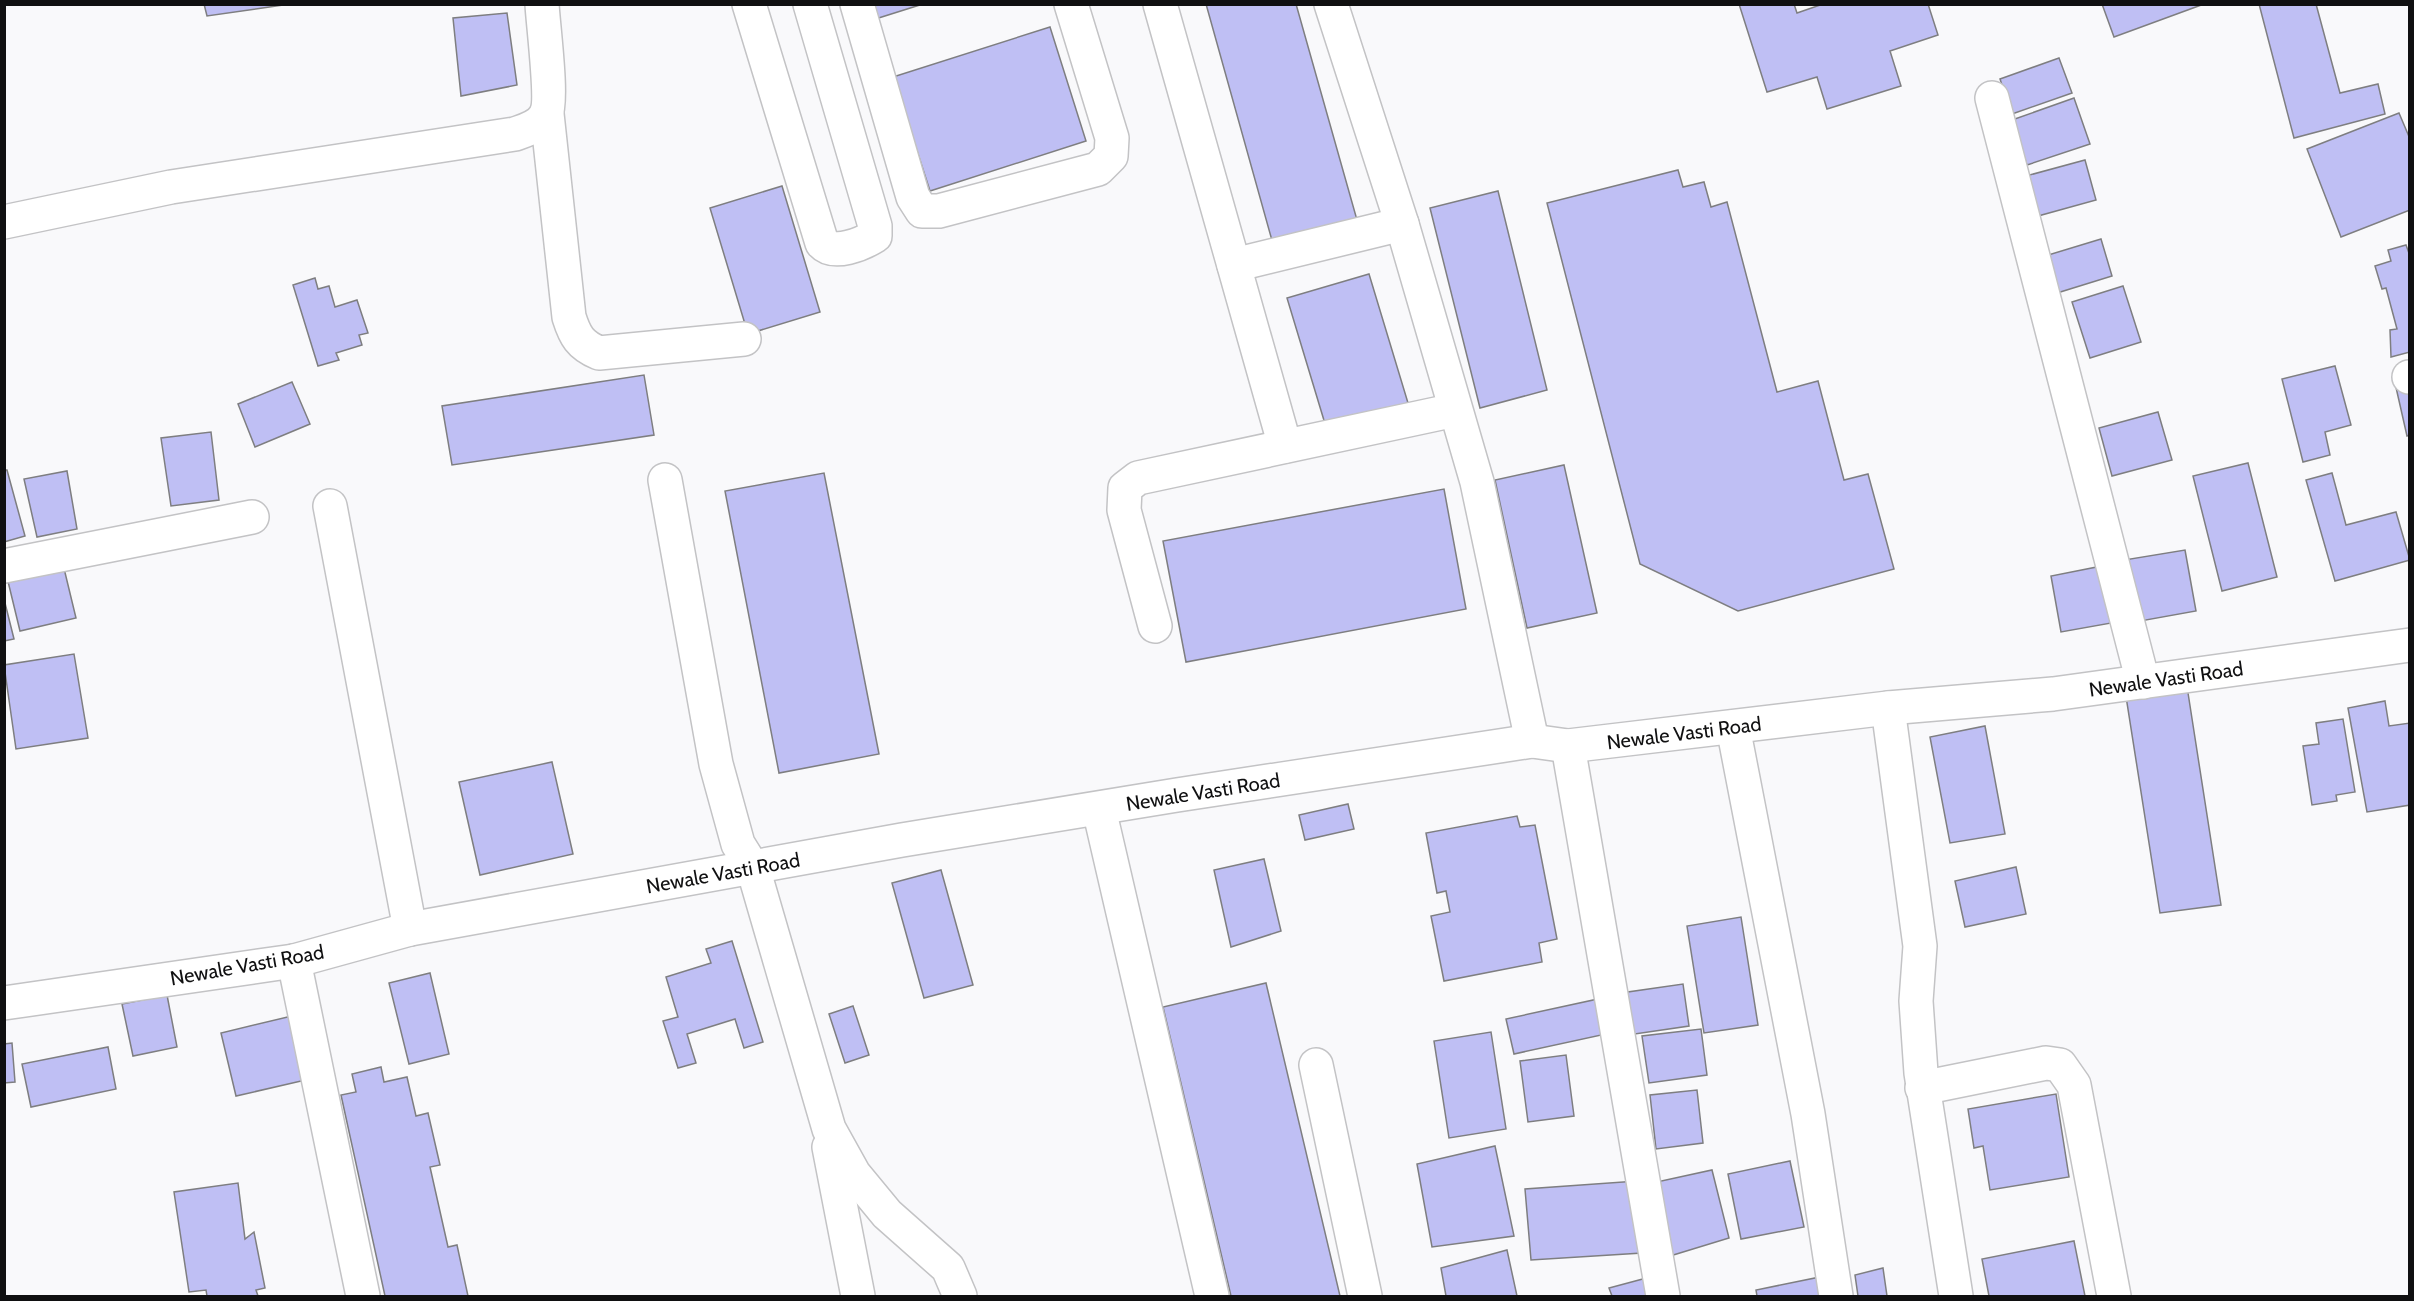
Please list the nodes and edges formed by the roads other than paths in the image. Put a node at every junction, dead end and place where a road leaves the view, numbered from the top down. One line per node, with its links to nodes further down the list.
1 (542, 4): 9 (street)
2 (749, 4): 3 (street)
3 (810, 4)
4 (857, 4): 5 (street)
5 (1071, 4)
6 (1160, 4): 12 (street)
7 (1331, 4): 11 (street)
8 (1992, 98): 22 (street)
9 (547, 114): 10 (street); 13 (street)
10 (4, 222)
11 (1402, 224): 12 (street); 14 (street)
12 (1234, 265): 15 (street)
13 (744, 339)
14 (1455, 410): 15 (street); 25 (street)
15 (1285, 446): 20 (street)
16 (665, 480): 28 (street)
17 (330, 506): 29 (street)
18 (252, 517): 19 (street)
19 (4, 566)
20 (1155, 626)
21 (2409, 645): 22 (street, Newale Vasti Road)
22 (2143, 682): 23 (street, Newale Vasti Road)
23 (1888, 708): 24 (street, Newale Vasti Road); 33 (street)
24 (1733, 727): 26 (street, Newale Vasti Road); 41 (street)
25 (1532, 741): 26 (street, Newale Vasti Road); 27 (street, Newale Vasti Road)
26 (1568, 747): 40 (street)
27 (1099, 809): 28 (street, Newale Vasti Road); 38 (street)
28 (753, 868): 29 (street, Newale Vasti Road); 34 (street)
29 (410, 929): 30 (street, Newale Vasti Road)
30 (294, 961): 31 (street, Newale Vasti Road); 35 (street)
31 (4, 1003)
32 (1316, 1065): 39 (street)
33 (1922, 1088): 42 (street); 43 (street)
34 (822, 1107): 36 (street); 37 (street)
35 (363, 1296)
36 (858, 1296)
37 (960, 1296)
38 (1212, 1296)
39 (1365, 1296)
40 (1663, 1296)
41 (1836, 1296)
42 (1956, 1296)
43 (2114, 1296)

